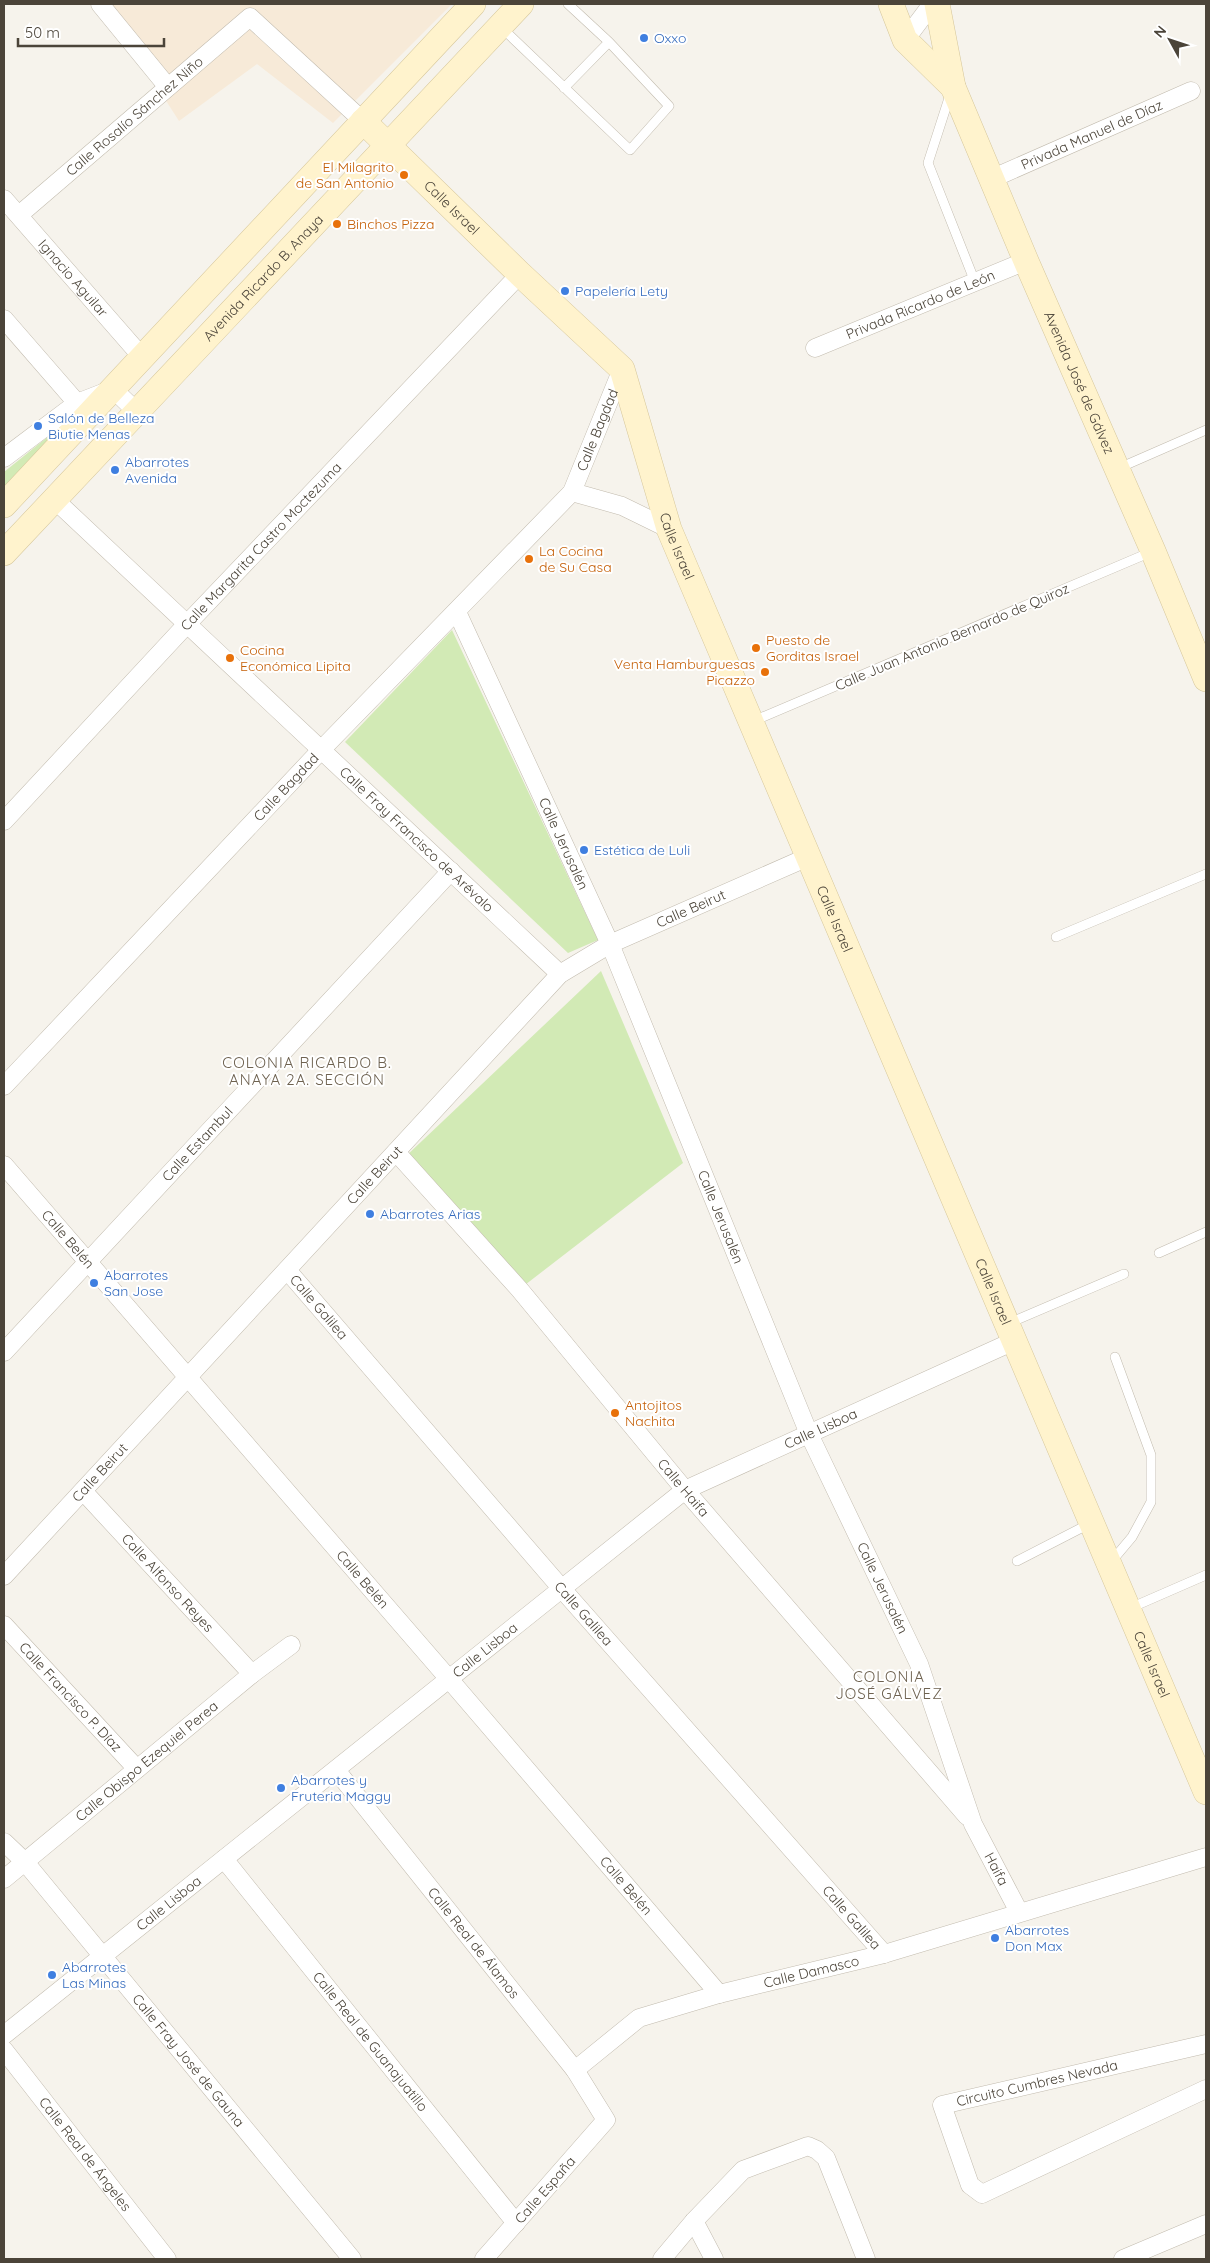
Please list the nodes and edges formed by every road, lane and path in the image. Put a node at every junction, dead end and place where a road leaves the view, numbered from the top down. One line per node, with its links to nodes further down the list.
1 (100, 4): 11 (street)
2 (473, 4): 15 (main road)
3 (521, 4): 8 (main road, Avenida Ricardo B. Anaya)
4 (568, 4): 10 (lane)
5 (891, 4): 9 (main road, Avenida José de Gálvez)
6 (932, 4): 9 (street)
7 (937, 4): 12 (main road, Avenida José de Gálvez)
8 (500, 26): 13 (lane); 16 (main road, Avenida Ricardo B. Anaya)
9 (905, 40): 12 (main road, Avenida José de Gálvez)
10 (609, 42): 13 (lane); 13 (lane)
11 (168, 86): 15 (street, Calle Rosalío Sánchez Niño); 19 (street, Calle Rosalío Sánchez Niño)
12 (953, 87): 17 (main road, Avenida José de Gálvez); 22 (lane)
13 (564, 88)
14 (1191, 91): 17 (street, Privada Manuel de Díaz)
15 (363, 121): 16 (main road, Calle Israel); 25 (main road)
16 (386, 145): 21 (main road, Calle Israel); 29 (main road, Avenida Ricardo B. Anaya)
17 (992, 179): 20 (main road, Avenida José de Gálvez)
18 (4, 199): 19 (street, Ignacio Aguilar)
19 (19, 215): 25 (street, Ignacio Aguilar)
20 (1026, 262): 22 (street, Privada Ricardo de León); 32 (main road, Avenida José de Gálvez)
21 (520, 274): 26 (main road, Calle Israel); 40 (street, Calle Margarita Castro Moctezuma)
22 (975, 282): 24 (street, Privada Ricardo de León)
23 (4, 319): 28 (street)
24 (814, 348)
25 (142, 357): 27 (main road)
26 (622, 369): 33 (street, Calle Bagdad); 36 (main road, Calle Israel)
27 (113, 389): 28 (street); 29 (street); 35 (main road)
28 (77, 403): 31 (street)
29 (136, 411): 34 (main road, Avenida Ricardo B. Anaya)
30 (1206, 430): 32 (lane)
31 (4, 458)
32 (1117, 469): 37 (main road, Avenida José de Gálvez)
33 (572, 492): 36 (street); 39 (street, Calle Bagdad)
34 (55, 500): 38 (main road, Avenida Ricardo B. Anaya); 40 (street, Calle Fray Francisco de Arévalo)
35 (4, 506)
36 (669, 529): 42 (main road, Calle Israel)
37 (1153, 551): 41 (main road, Avenida José de Gálvez); 42 (lane, Calle Juan Antonio Bernardo de Quiroz)
38 (4, 553)
39 (457, 612): 43 (street, Calle Bagdad); 49 (street, Calle Jerusalén)
40 (187, 624): 43 (street, Calle Fray Francisco de Arévalo); 44 (street, Calle Margarita Castro Moctezuma)
41 (1206, 679)
42 (751, 722): 45 (main road, Calle Israel)
43 (322, 750): 46 (street, Calle Fray Francisco de Arévalo); 51 (street, Calle Bagdad)
44 (4, 821)
45 (808, 856): 49 (street, Calle Beirut); 59 (main road, Calle Israel)
46 (450, 871): 50 (street, Calle Fray Francisco de Arévalo); 56 (street, Calle Estambul)
47 (1206, 874): 48 (lane)
48 (1056, 937)
49 (610, 944): 50 (street, Calle Beirut); 63 (street, Calle Jerusalén)
50 (560, 974): 52 (street, Calle Beirut)
51 (4, 1086)
52 (396, 1152): 57 (street, Calle Beirut); 64 (street, Calle Haifa)
53 (4, 1165): 56 (street, Calle Belén)
54 (1206, 1232): 55 (lane)
55 (1159, 1253)
56 (88, 1263): 60 (street, Calle Estambul); 62 (street, Calle Belén)
57 (287, 1270): 62 (street, Calle Beirut); 71 (street, Calle Galilea)
58 (1124, 1274): 59 (lane)
59 (1011, 1332): 63 (street, Calle Lisboa); 66 (main road, Calle Israel)
60 (4, 1352)
61 (1115, 1357): 68 (lane)
62 (188, 1377): 65 (street, Calle Beirut); 76 (street, Calle Belén)
63 (809, 1434): 64 (street, Calle Lisboa); 80 (street, Calle Jerusalén)
64 (685, 1490): 71 (street, Calle Lisboa); 80 (street, Calle Haifa)
65 (83, 1491): 70 (street, Calle Beirut); 75 (street, Calle Alfonso Reyes)
66 (1092, 1523): 67 (lane); 68 (main road, Calle Israel)
67 (1017, 1561)
68 (1109, 1564): 72 (main road, Calle Israel)
69 (1206, 1575): 72 (lane)
70 (4, 1576)
71 (562, 1588): 76 (street, Calle Lisboa); 87 (street, Calle Galilea)
72 (1128, 1609): 79 (main road, Calle Israel)
73 (4, 1625): 77 (street, Calle Francisco P. Díaz)
74 (291, 1645): 75 (street, Calle Obispo Ezequiel Perea)
75 (252, 1674): 77 (street, Calle Obispo Ezequiel Perea)
76 (450, 1679): 78 (street, Calle Lisboa); 89 (street, Calle Belén)
77 (137, 1769): 84 (street, Calle Obispo Ezequiel Perea)
78 (336, 1770): 83 (street, Calle Lisboa); 93 (street, Calle Real de Álamos)
79 (1206, 1792)
80 (973, 1824): 86 (street, Haifa)
81 (4, 1842): 84 (street, Calle Fray José de Gauna)
82 (1206, 1857): 86 (street, Calle Damasco)
83 (224, 1860): 88 (street, Calle Lisboa); 97 (street, Calle Real de Guanajuatillo)
84 (25, 1862): 85 (street, Calle Obispo Ezequiel Perea); 88 (street, Calle Fray José de Gauna)
85 (4, 1879)
86 (1019, 1912): 87 (street, Calle Damasco)
87 (884, 1954): 89 (street, Calle Damasco)
88 (103, 1956): 90 (street, Calle Lisboa); 100 (street, Calle Fray José de Gauna)
89 (719, 1994): 93 (street, Calle Damasco)
90 (4, 2035)
91 (1206, 2044): 94 (street, Circuito Cumbres Nevada)
92 (4, 2050): 99 (street, Calle Real de Ángeles)
93 (574, 2070): 95 (street, Calle Real de Álamos)
94 (1206, 2090)
95 (606, 2120): 97 (street, Calle España)
96 (694, 2221): 102 (street); 103 (street); 104 (street)
97 (516, 2223): 101 (street, Calle España)
98 (1206, 2224): 105 (street)
99 (168, 2259)
100 (352, 2259)
101 (484, 2259)
102 (662, 2259)
103 (714, 2259)
104 (866, 2259)
105 (1123, 2259)

